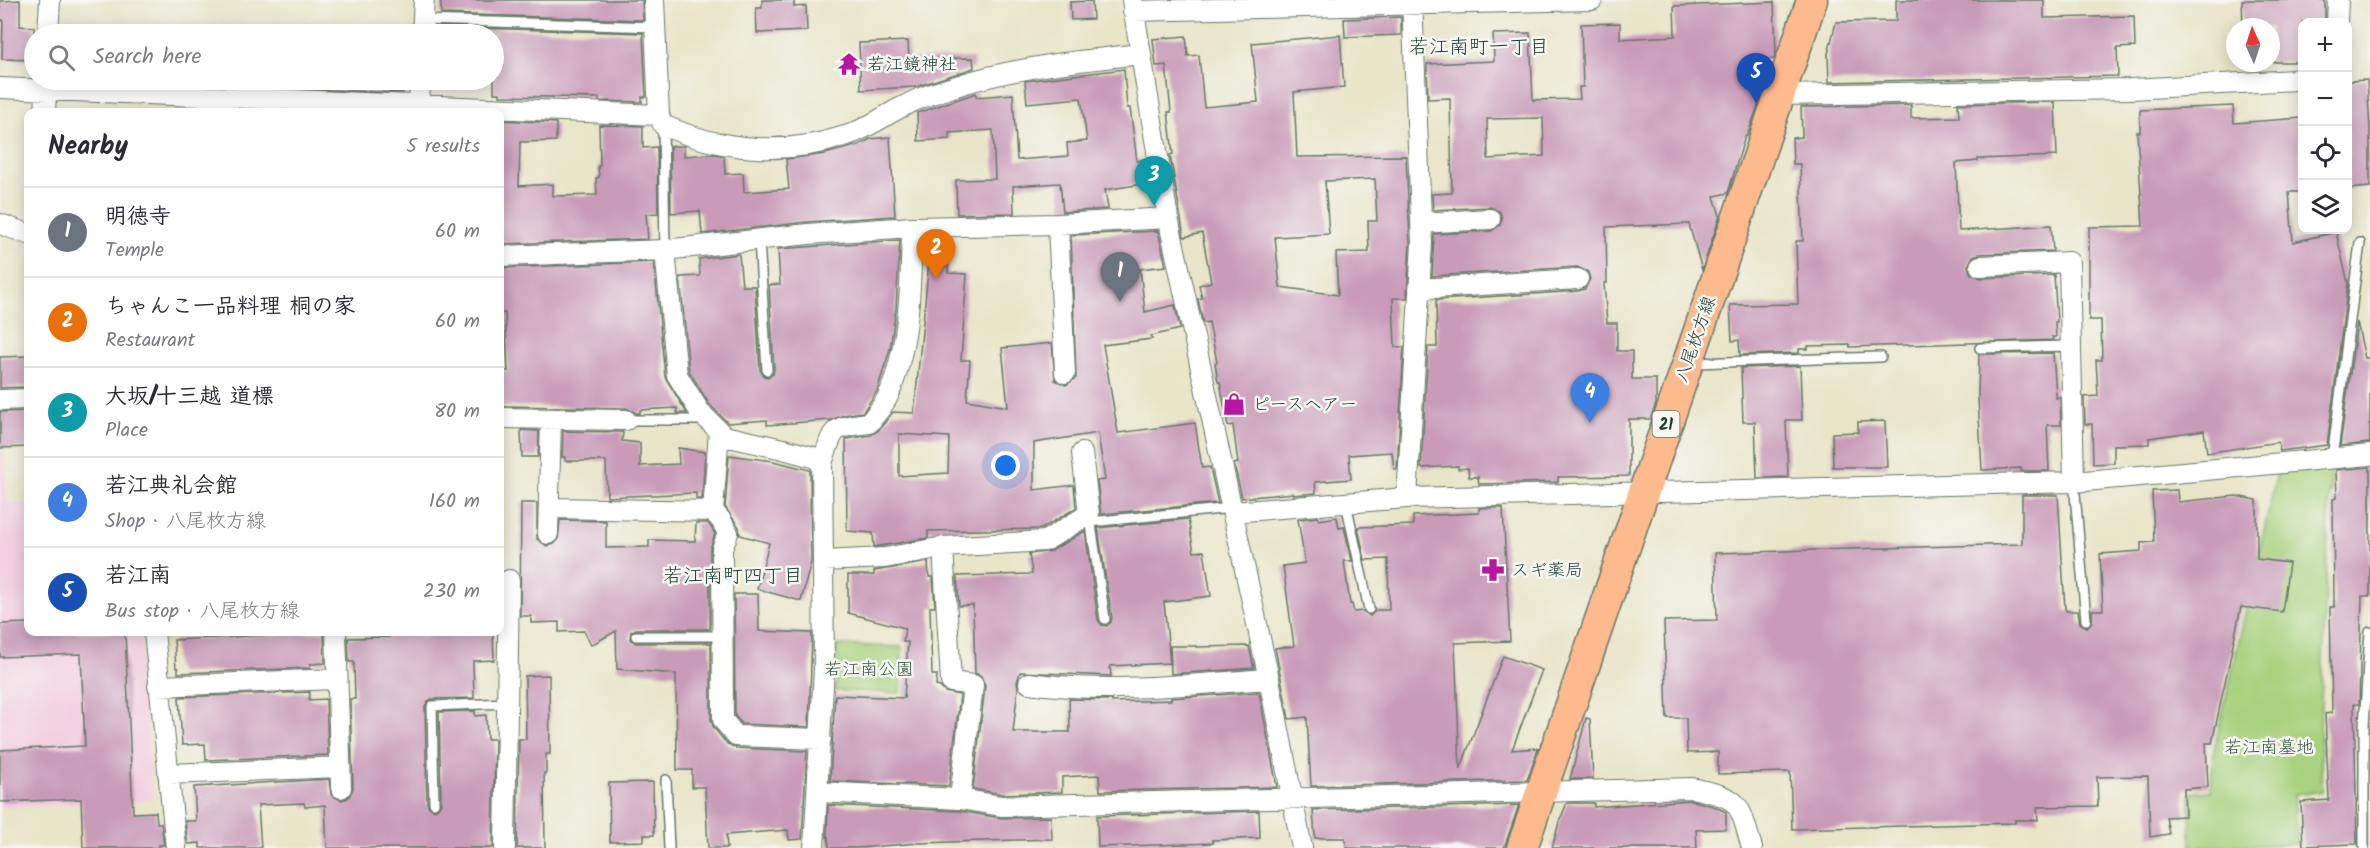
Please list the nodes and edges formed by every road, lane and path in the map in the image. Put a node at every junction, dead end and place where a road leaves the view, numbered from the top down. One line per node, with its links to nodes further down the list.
1 (50, 0): 10 (street)
2 (424, 0): 11 (street)
3 (654, 0): 13 (street)
4 (1592, 0): 7 (street)
5 (1812, 0): 21 (main road, 八尾枚方線 / 21)
6 (2338, 0): 9 (street)
7 (1412, 3): 8 (street); 29 (street)
8 (1133, 6): 14 (street)
9 (2337, 18)
10 (49, 24)
11 (422, 24)
12 (504, 27): 13 (lane)
13 (655, 27): 26 (street)
14 (1141, 54): 26 (street); 27 (street)
15 (2298, 78): 21 (street)
16 (24, 86): 17 (street)
17 (0, 88)
18 (47, 90): 22 (street)
19 (136, 90): 23 (street)
20 (420, 90): 24 (street)
21 (1779, 95): 44 (main road, 八尾枚方線 / 21)
22 (45, 108)
23 (404, 108)
24 (419, 108)
25 (504, 113): 26 (street)
26 (661, 120): 36 (lane)
27 (1168, 218): 31 (street); 62 (street)
28 (1490, 219): 29 (street)
29 (1421, 223): 40 (street)
30 (0, 224): 33 (street)
31 (1058, 224): 32 (street); 46 (street)
32 (912, 227): 34 (street); 56 (street)
33 (24, 233)
34 (759, 240): 36 (street); 45 (lane)
35 (2360, 243): 55 (lane)
36 (665, 250): 37 (street); 52 (street)
37 (504, 256)
38 (1980, 266): 41 (street)
39 (1578, 279): 40 (street)
40 (1419, 289): 59 (street)
41 (2071, 346): 42 (lane); 57 (street)
42 (1980, 348)
43 (1881, 357): 44 (lane)
44 (1687, 363): 58 (main road, 八尾枚方線 / 21)
45 (767, 370)
46 (1065, 373)
47 (24, 399): 48 (street)
48 (0, 400)
49 (504, 418): 50 (street)
50 (551, 419): 51 (street); 61 (street)
51 (626, 420): 52 (lane)
52 (714, 426): 56 (street); 63 (street)
53 (1082, 453): 64 (street)
54 (2370, 455): 55 (street)
55 (2332, 458): 57 (street)
56 (822, 463): 67 (street)
57 (2074, 482): 58 (street); 71 (lane)
58 (1643, 492): 59 (street); 88 (main road, 八尾枚方線 / 21)
59 (1407, 498): 60 (street)
60 (1346, 503): 62 (street); 69 (lane)
61 (549, 508): 63 (street); 65 (street)
62 (1232, 510): 64 (lane); 78 (street)
63 (713, 511): 76 (street)
64 (1090, 518): 66 (street); 70 (lane)
65 (548, 534)
66 (943, 547): 67 (street); 90 (street)
67 (823, 561): 82 (street)
68 (509, 580): 81 (street)
69 (1369, 609)
70 (1105, 619)
71 (2086, 620)
72 (2370, 632): 99 (lane)
73 (154, 636): 80 (street)
74 (336, 636): 77 (street)
75 (636, 636): 76 (lane)
76 (722, 636): 82 (street)
77 (337, 679): 80 (street); 83 (street)
78 (1269, 679): 79 (street); 89 (street)
79 (1029, 683)
80 (158, 686): 84 (street)
81 (507, 703): 91 (lane); 93 (street)
82 (821, 739): 87 (street)
83 (340, 767): 84 (street); 86 (street)
84 (168, 774): 92 (street)
85 (666, 780): 94 (lane)
86 (341, 788)
87 (818, 792): 90 (street); 95 (street)
88 (1541, 792): 89 (street); 97 (main road, 八尾枚方線 / 21); 98 (street)
89 (1291, 797): 90 (street); 96 (street)
90 (960, 800)
91 (434, 803)
92 (176, 848)
93 (505, 848)
94 (669, 848)
95 (814, 848)
96 (1302, 848)
97 (1522, 848)
98 (1752, 848)
99 (2364, 848)

